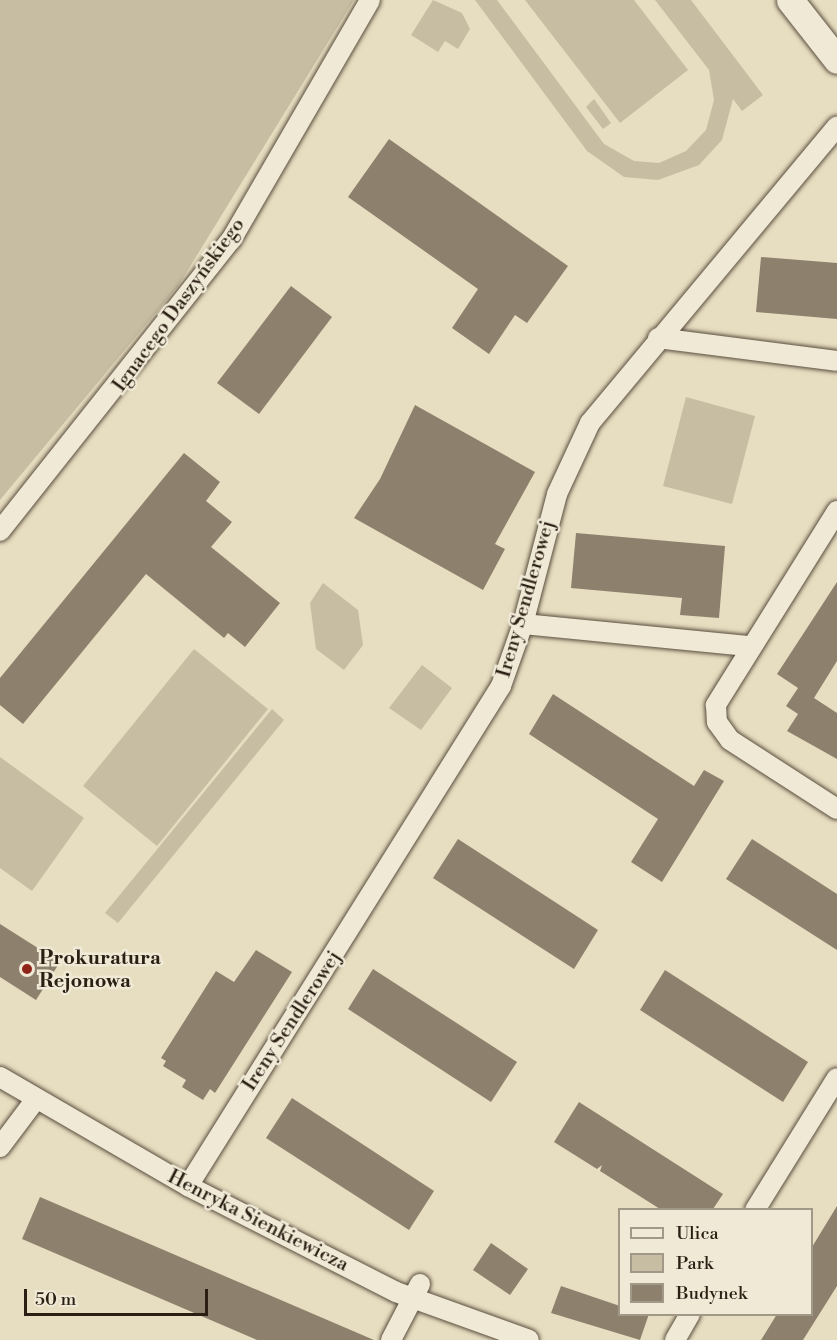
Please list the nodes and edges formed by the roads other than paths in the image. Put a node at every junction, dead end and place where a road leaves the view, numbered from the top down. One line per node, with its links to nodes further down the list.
1 (370, 0): 8 (street, Ignacego Daszyńskiego)
2 (790, 0): 3 (street)
3 (837, 60)
4 (837, 127): 5 (street, Ireny Sendlerowej)
5 (658, 338): 6 (street); 9 (street, Ireny Sendlerowej)
6 (837, 361)
7 (837, 511): 10 (street)
8 (0, 531)
9 (524, 624): 10 (street); 16 (street, Ireny Sendlerowej)
10 (748, 646): 11 (street)
11 (837, 809)
12 (0, 1077): 14 (street, Henryka Sienkiewicza)
13 (837, 1078): 17 (street)
14 (36, 1099): 15 (street); 16 (street, Henryka Sienkiewicza)
15 (0, 1148)
16 (188, 1186): 18 (street, Henryka Sienkiewicza)
17 (756, 1208)
18 (416, 1291): 20 (street); 21 (street, Henryka Sienkiewicza)
19 (689, 1316): 22 (street)
20 (391, 1340)
21 (529, 1340)
22 (675, 1340)

